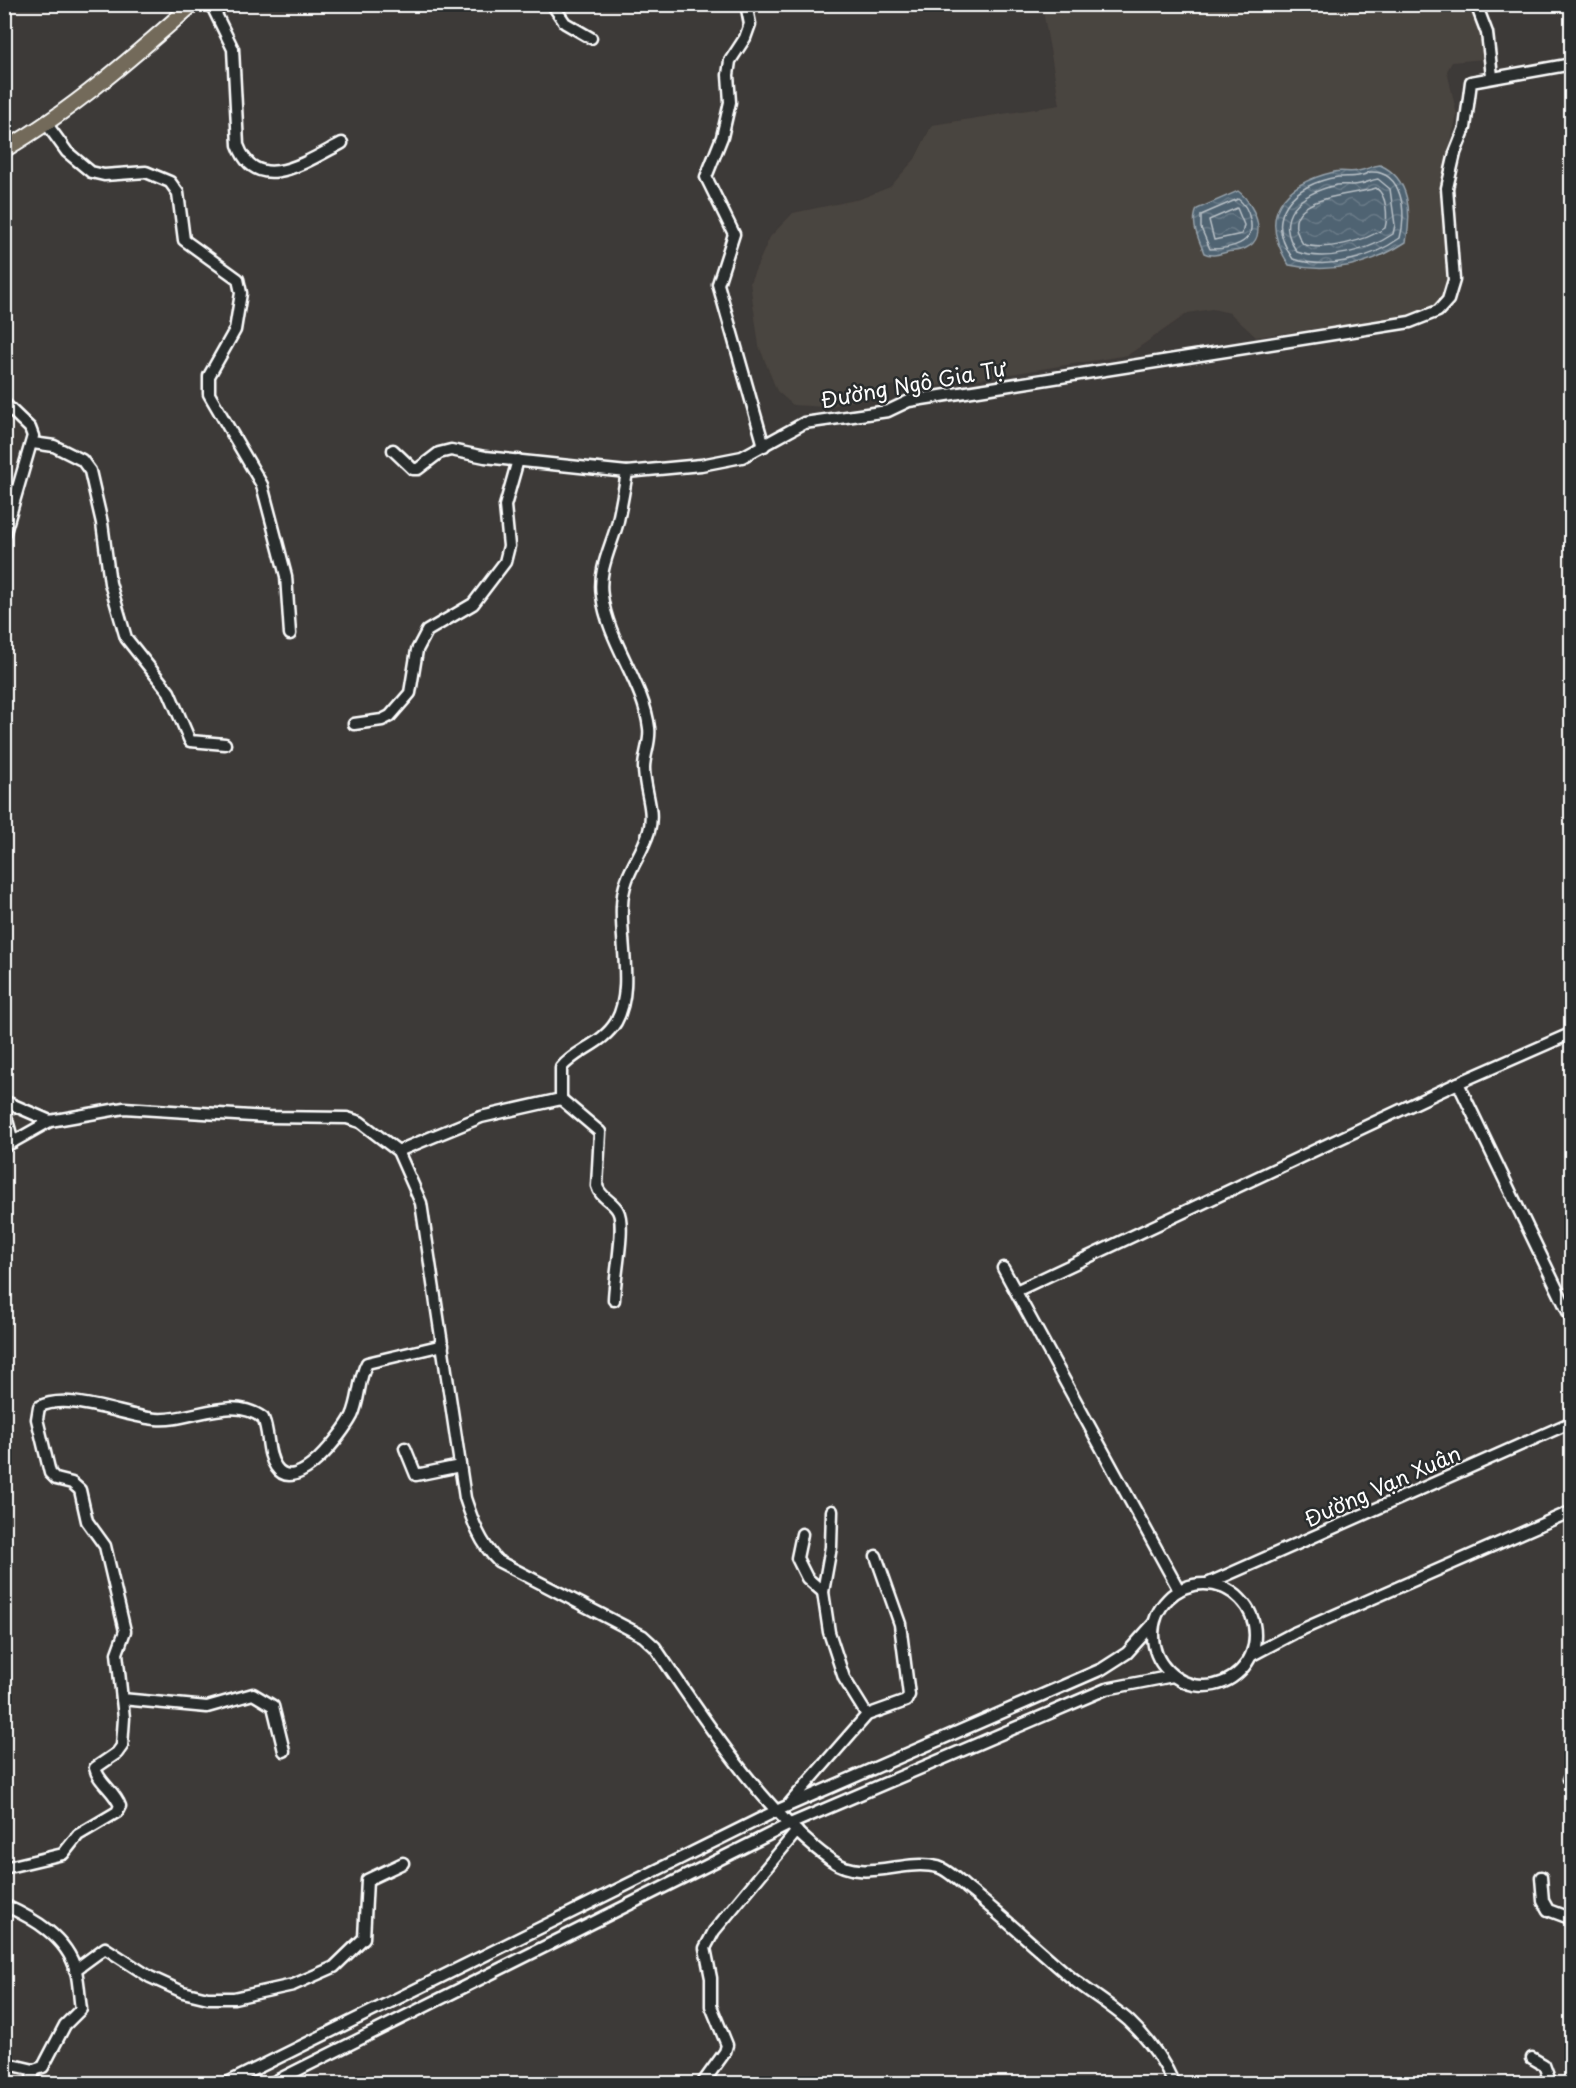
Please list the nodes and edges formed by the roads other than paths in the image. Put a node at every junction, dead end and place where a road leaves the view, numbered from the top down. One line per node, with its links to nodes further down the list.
1 (193, 4): 9 (main road)
2 (211, 4): 10 (street)
3 (552, 4): 6 (street)
4 (746, 4): 14 (street)
5 (1476, 4): 8 (street)
6 (591, 38)
7 (1572, 64): 8 (street, Đường Ngô Gia Tự)
8 (1492, 76): 14 (street, Đường Ngô Gia Tự)
9 (46, 123): 11 (main road); 19 (street)
10 (342, 144)
11 (4, 150)
12 (4, 403): 13 (street)
13 (33, 443): 18 (street); 21 (street)
14 (764, 446): 17 (street, Đường Ngô Gia Tự)
15 (393, 450): 16 (street, Đường Ngô Gia Tự)
16 (518, 460): 17 (street, Đường Ngô Gia Tự); 20 (street)
17 (627, 472): 24 (street)
18 (4, 536)
19 (290, 634)
20 (354, 724)
21 (225, 744)
22 (1572, 1033): 23 (street)
23 (1458, 1083): 31 (street); 33 (street)
24 (561, 1098): 29 (street); 32 (street)
25 (4, 1101): 27 (street)
26 (4, 1109): 28 (street)
27 (50, 1121): 28 (street); 29 (street)
28 (9, 1145)
29 (398, 1151): 34 (street)
30 (1003, 1268): 31 (street)
31 (1016, 1291): 43 (street)
32 (614, 1300)
33 (1572, 1320)
34 (443, 1345): 37 (street); 48 (street)
35 (1572, 1422): 42 (street, Đường Vạn Xuân)
36 (405, 1448): 37 (street)
37 (460, 1466): 52 (street)
38 (832, 1511): 44 (street)
39 (1572, 1511): 46 (street)
40 (802, 1533): 44 (street)
41 (876, 1556): 49 (street)
42 (1209, 1583): 43 (street); 46 (street)
43 (1179, 1590): 45 (street)
44 (823, 1592): 49 (street)
45 (1154, 1623): 47 (street); 51 (street)
46 (1252, 1655): 47 (street)
47 (1173, 1676): 53 (street)
48 (122, 1700): 50 (street); 55 (street)
49 (867, 1716): 51 (street)
50 (284, 1751)
51 (788, 1805): 52 (street)
52 (776, 1811): 53 (street); 64 (street)
53 (793, 1828): 65 (street); 66 (street); 67 (street)
54 (403, 1863): 59 (street)
55 (4, 1868)
56 (1541, 1877): 58 (street)
57 (4, 1905): 59 (street)
58 (1572, 1919)
59 (75, 1970): 62 (street)
60 (1533, 2058): 68 (street)
61 (4, 2063): 62 (street)
62 (34, 2070): 63 (street)
63 (31, 2084)
64 (225, 2084)
65 (270, 2084)
66 (702, 2084)
67 (1174, 2084)
68 (1551, 2084)

